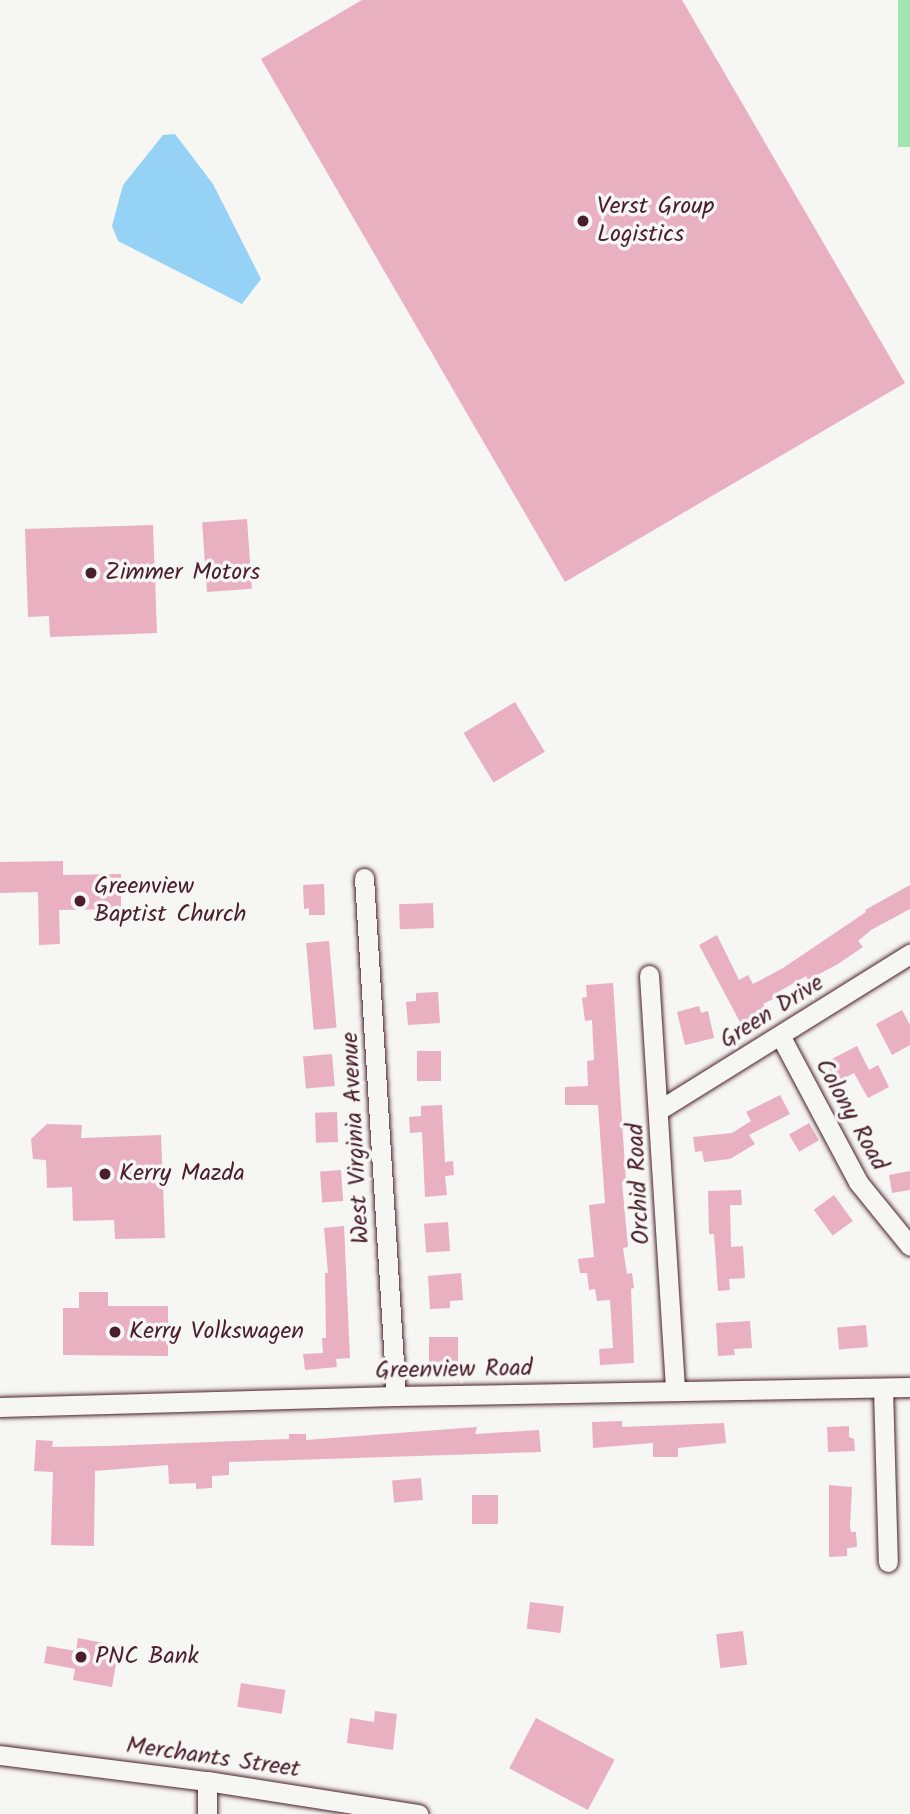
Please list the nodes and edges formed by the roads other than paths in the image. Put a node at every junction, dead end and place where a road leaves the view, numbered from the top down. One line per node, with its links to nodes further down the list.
1 (364, 877): 10 (street, West Virginia Avenue)
2 (910, 954): 4 (street, Green Drive)
3 (649, 975): 5 (street, Orchid Road)
4 (781, 1037): 5 (street, Green Drive); 6 (street, Colony Road)
5 (659, 1111): 9 (street, Orchid Road)
6 (908, 1240)
7 (910, 1387): 8 (street, Greenview Road)
8 (883, 1388): 9 (street, Greenview Road); 12 (street)
9 (676, 1390): 10 (street, Greenview Road)
10 (396, 1395): 11 (street, Greenview Road)
11 (0, 1407)
12 (888, 1562)
13 (0, 1755): 14 (street, Merchants Street)
14 (206, 1781): 15 (street); 16 (street, Merchants Street)
15 (207, 1814)
16 (418, 1814)

